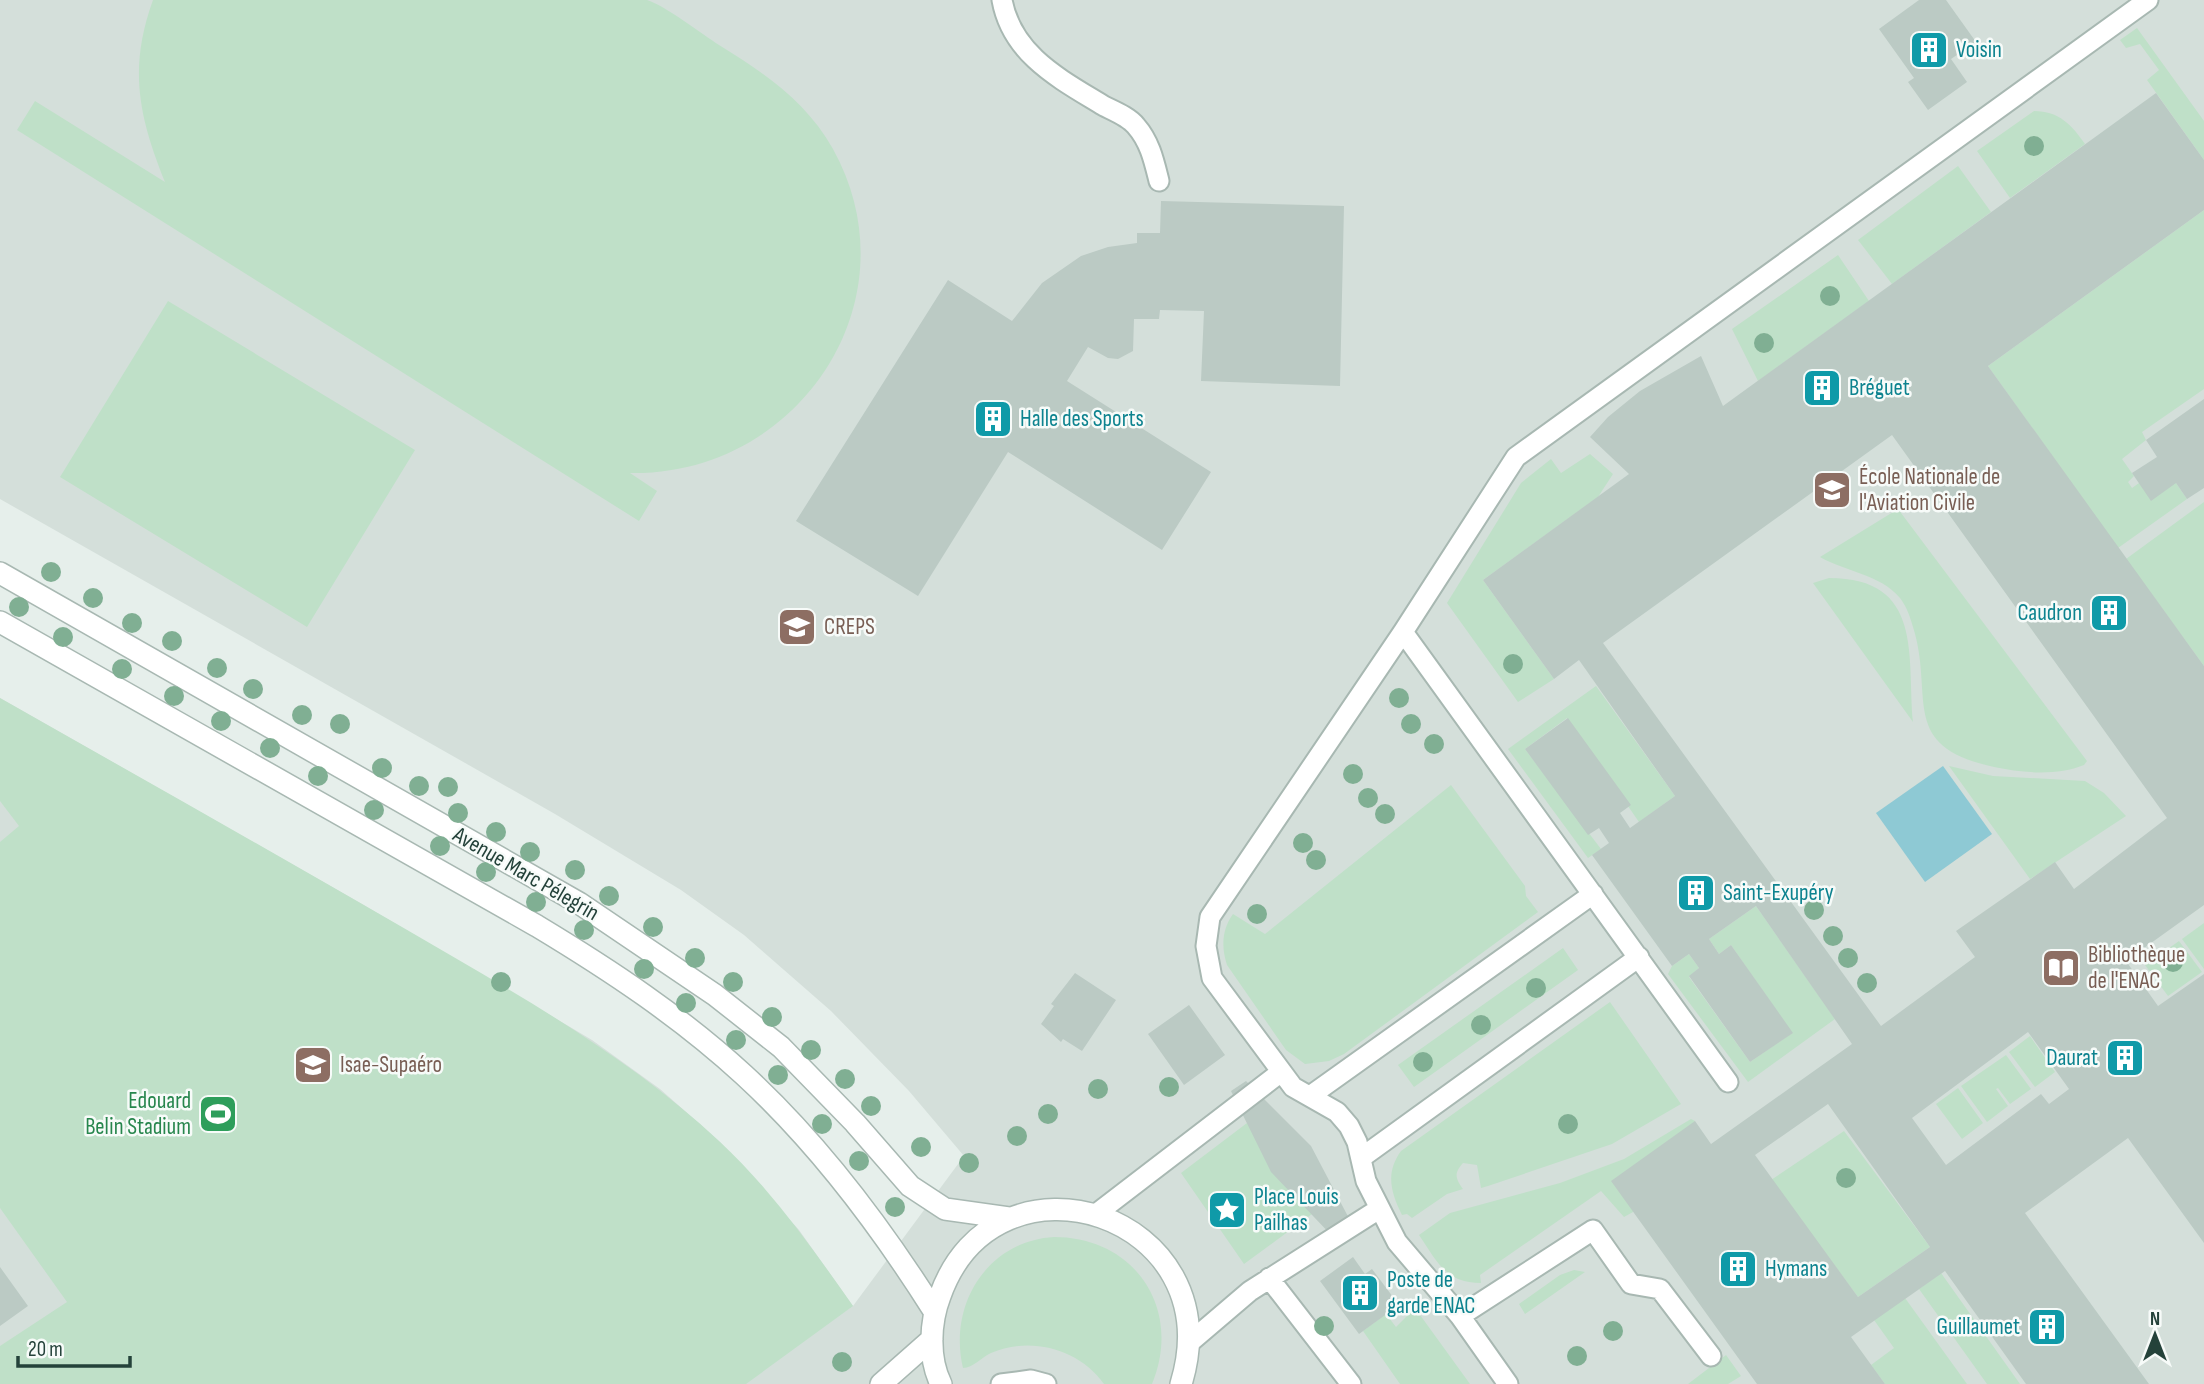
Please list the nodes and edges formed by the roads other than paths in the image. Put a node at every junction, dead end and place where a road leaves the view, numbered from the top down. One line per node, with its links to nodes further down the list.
1 (1002, 0): 3 (lane)
2 (2148, 0): 6 (lane)
3 (1159, 181)
4 (0, 573): 15 (street, Avenue Marc Pélegrin)
5 (0, 622): 17 (street, Avenue Marc Pélegrin)
6 (1403, 632): 7 (lane); 9 (lane)
7 (1593, 894): 8 (lane); 11 (lane)
8 (1639, 957): 10 (lane); 12 (lane)
9 (1281, 1072): 11 (lane); 14 (lane)
10 (1728, 1082)
11 (1310, 1096): 12 (lane)
12 (1361, 1158): 13 (lane)
13 (1379, 1209): 16 (lane); 18 (lane)
14 (1096, 1214): 15 (street); 20 (street)
15 (1009, 1218): 17 (street)
16 (1269, 1278): 20 (lane); 27 (lane)
17 (934, 1311): 19 (street)
18 (1460, 1316): 21 (lane); 28 (lane)
19 (932, 1339): 22 (street); 23 (street)
20 (1189, 1343): 26 (street)
21 (1711, 1356)
22 (881, 1384)
23 (941, 1384)
24 (1001, 1384): 25 (lane)
25 (1046, 1384)
26 (1181, 1384)
27 (1351, 1384)
28 (1508, 1384)

